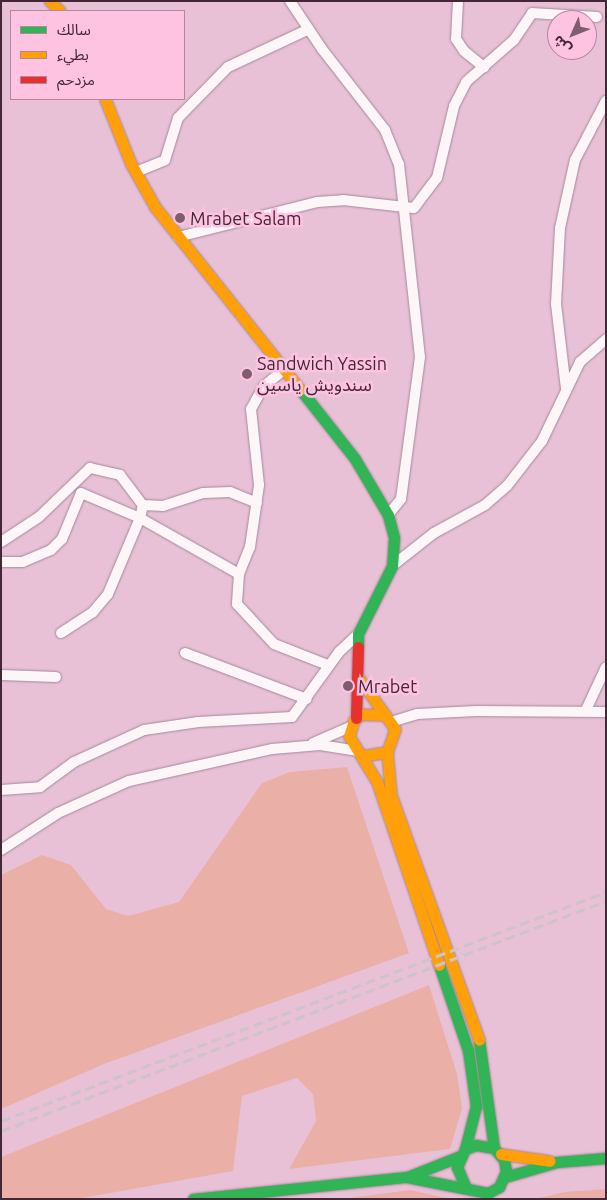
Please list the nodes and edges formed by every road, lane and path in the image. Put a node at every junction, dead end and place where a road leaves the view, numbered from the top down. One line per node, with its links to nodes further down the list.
1 (50, 1): 4 (street)
2 (290, 1): 6 (street)
3 (458, 1): 7 (street)
4 (59, 10)
5 (547, 14): 7 (street)
6 (309, 29): 10 (street); 11 (street)
7 (484, 67): 11 (street)
8 (105, 100): 10 (street)
9 (606, 101): 15 (street)
10 (136, 172): 12 (street)
11 (404, 208): 12 (street); 20 (street)
12 (178, 238): 14 (street)
13 (606, 339): 15 (street)
14 (284, 370): 18 (street); 20 (street)
15 (566, 389): 24 (street)
16 (82, 474): 17 (street); 19 (street); 22 (street)
17 (83, 493): 21 (street); 23 (street)
18 (257, 503): 19 (street); 25 (street)
19 (143, 505): 21 (street)
20 (388, 515): 24 (street)
21 (140, 518): 25 (street); 26 (street)
22 (1, 542)
23 (1, 562)
24 (392, 566): 27 (street)
25 (239, 574): 29 (street)
26 (61, 632)
27 (358, 634): 29 (street); 32 (street)
28 (185, 653): 34 (street)
29 (328, 665): 34 (street)
30 (606, 667): 35 (street)
31 (1, 675): 33 (street)
32 (357, 676): 37 (street); 38 (street)
33 (56, 677)
34 (306, 698): 42 (street)
35 (586, 710): 36 (street); 37 (street)
36 (606, 712)
37 (388, 718): 38 (street); 40 (street)
38 (353, 723): 39 (street); 41 (street)
39 (307, 746): 41 (street); 43 (street)
40 (387, 752): 41 (street); 44 (street)
41 (360, 753): 44 (street)
42 (1, 790)
43 (1, 850)
44 (409, 862): 45 (street); 46 (street)
45 (472, 1018): 46 (street); 47 (street)
46 (460, 1022): 48 (street)
47 (498, 1151): 48 (street); 50 (street); 52 (street)
48 (462, 1152): 51 (street); 53 (street)
49 (606, 1158): 50 (street)
50 (557, 1162): 52 (street)
51 (407, 1177): 53 (street); 54 (street)
52 (505, 1177): 53 (street)
53 (466, 1188)
54 (193, 1199)

